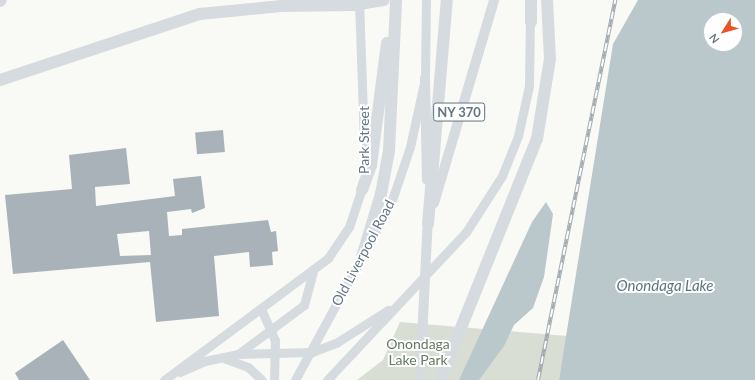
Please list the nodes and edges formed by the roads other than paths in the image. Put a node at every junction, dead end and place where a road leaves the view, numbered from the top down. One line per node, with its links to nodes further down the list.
1 (359, 0): 14 (main road, Park Street)
2 (384, 0): 13 (highway)
3 (392, 0): 14 (highway)
4 (396, 0): 16 (highway)
5 (426, 0): 12 (main road, Old Liverpool Road / NY 370)
6 (447, 0): 15 (highway)
7 (494, 0): 15 (main road, NY 370)
8 (526, 0): 11 (main road)
9 (531, 0): 11 (highway)
10 (547, 0): 31 (highway)
11 (531, 22): 18 (main road)
12 (425, 78): 15 (main road, NY 370); 16 (main road, Old Liverpool Road)
13 (0, 80)
14 (362, 190): 17 (main road, Park Street)
15 (428, 224): 30 (main road, NY 370)
16 (362, 257): 21 (main road, Old Liverpool Road)
17 (313, 271): 19 (main road, Park Street); 20 (main road)
18 (402, 300): 21 (main road); 29 (main road)
19 (261, 309): 20 (main road); 25 (main road, Park Street)
20 (271, 331): 22 (main road); 23 (main road)
21 (312, 352): 23 (main road); 28 (main road, Old Liverpool Road)
22 (238, 354): 23 (main road); 24 (main road)
23 (276, 355): 27 (main road)
24 (216, 359): 25 (main road); 26 (main road)
25 (164, 380)
26 (262, 380)
27 (274, 380)
28 (295, 380)
29 (327, 380)
30 (420, 380)
31 (440, 380)

